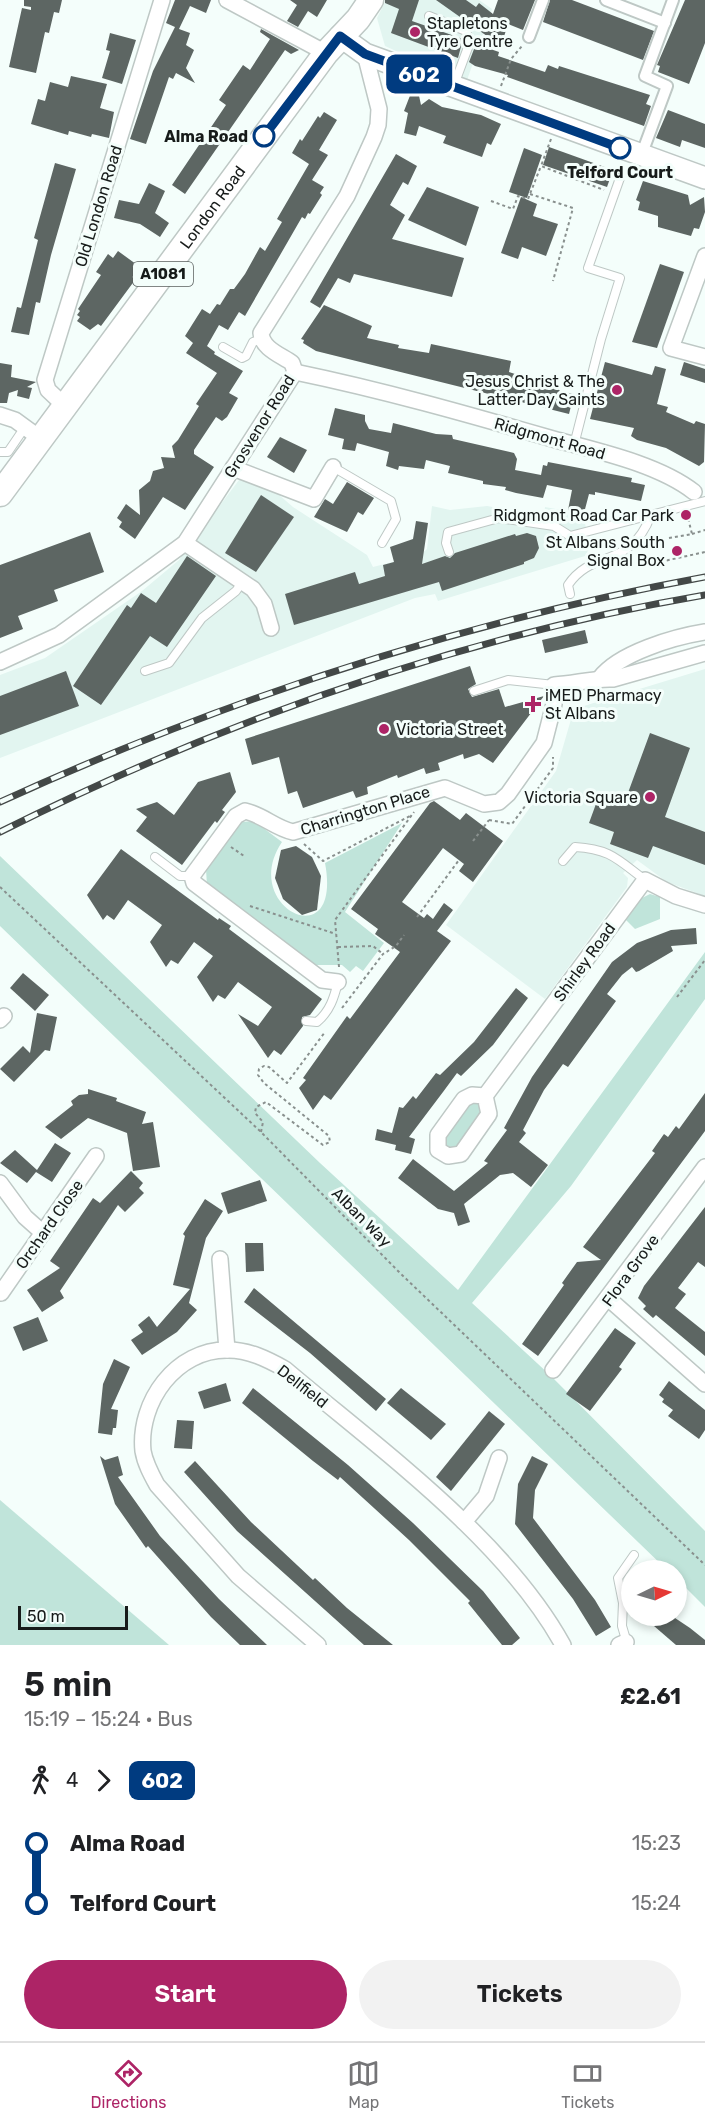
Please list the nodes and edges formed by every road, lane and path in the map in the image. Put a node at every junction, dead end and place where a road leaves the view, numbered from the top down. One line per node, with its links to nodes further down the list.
1 (162, 0): 29 (street, Old London Road)
2 (227, 0): 11 (street)
3 (357, 0): 11 (main road, London Road / A1081)
4 (371, 0): 11 (main road, London Road / A1081)
5 (543, 0): 10 (street)
6 (606, 0): 9 (street)
7 (673, 0): 9 (street)
8 (429, 16): 13 (lane)
9 (665, 23): 16 (street)
10 (529, 37): 14 (path)
11 (333, 45): 12 (main road); 29 (main road, London Road / A1081)
12 (365, 54): 13 (main road); 25 (street)
13 (454, 86): 14 (main road)
14 (495, 101): 15 (main road)
15 (556, 125): 16 (main road); 17 (path)
16 (642, 156): 19 (main road)
17 (541, 166): 20 (path); 21 (path)
18 (620, 178): 32 (lane)
19 (705, 178)
20 (608, 188)
21 (530, 194): 22 (path); 24 (path)
22 (491, 201)
23 (705, 256): 27 (street)
24 (553, 281)
25 (261, 339): 26 (lane); 28 (street, Grosvenor Road)
26 (223, 347)
27 (705, 357)
28 (295, 372): 32 (street, Ridgmont Road); 35 (street, Grosvenor Road)
29 (65, 406): 31 (main road, London Road / A1081)
30 (0, 415): 31 (street)
31 (33, 433): 33 (lane); 36 (main road, London Road / A1081)
32 (574, 445): 37 (street, Ridgmont Road)
33 (0, 452)
34 (333, 467): 35 (street); 44 (lane)
35 (233, 468): 43 (street, Grosvenor Road)
36 (0, 494)
37 (700, 497): 38 (lane)
38 (685, 508): 39 (lane); 41 (path)
39 (651, 515): 45 (lane); 49 (lane)
40 (705, 530): 41 (path)
41 (692, 534): 42 (path)
42 (669, 538)
43 (185, 543): 48 (street); 53 (street, Grosvenor Road)
44 (382, 543)
45 (449, 552)
46 (705, 552): 47 (path)
47 (655, 563)
48 (243, 581): 50 (street); 54 (lane)
49 (570, 594)
50 (271, 628)
51 (705, 632): 55 (street)
52 (705, 653): 55 (street)
53 (0, 662)
54 (145, 671)
55 (600, 678): 56 (street)
56 (554, 685): 57 (lane); 60 (street)
57 (474, 691)
58 (553, 755): 62 (path)
59 (429, 790): 60 (street, Charrington Place); 61 (path); 63 (street, Charrington Place)
60 (499, 802): 62 (path)
61 (412, 814): 63 (path); 74 (path)
62 (489, 820): 64 (path)
63 (290, 831): 68 (street, Charrington Place)
64 (473, 842)
65 (155, 856): 68 (lane)
66 (459, 860): 73 (path)
67 (563, 861): 69 (lane)
68 (192, 876): 72 (street)
69 (645, 880): 71 (street); 82 (street, Shirley Road)
70 (0, 887): 83 (path, Alban Way)
71 (705, 905)
72 (226, 908): 74 (path); 78 (street)
73 (417, 917)
74 (336, 934): 75 (path)
75 (337, 947): 76 (path); 78 (path)
76 (383, 954)
77 (705, 960): 79 (path)
78 (338, 982): 80 (lane)
79 (677, 997)
80 (306, 1021)
81 (269, 1067): 83 (path)
82 (485, 1096)
83 (261, 1132): 97 (path, Alban Way)
84 (96, 1156): 87 (street, Orchard Close)
85 (705, 1167): 90 (street, Flora Grove)
86 (0, 1183): 87 (street)
87 (43, 1233): 89 (street, Orchard Close)
88 (220, 1259): 91 (street)
89 (1, 1293)
90 (609, 1299): 92 (street, Flora Grove); 93 (street)
91 (227, 1350): 95 (street, Dellfield); 99 (street, Dellfield)
92 (553, 1371)
93 (705, 1384)
94 (498, 1458): 95 (street)
95 (464, 1522): 100 (street, Dellfield)
96 (634, 1555): 98 (lane)
97 (705, 1565)
98 (625, 1644)
99 (318, 1645)
100 (563, 1645)

